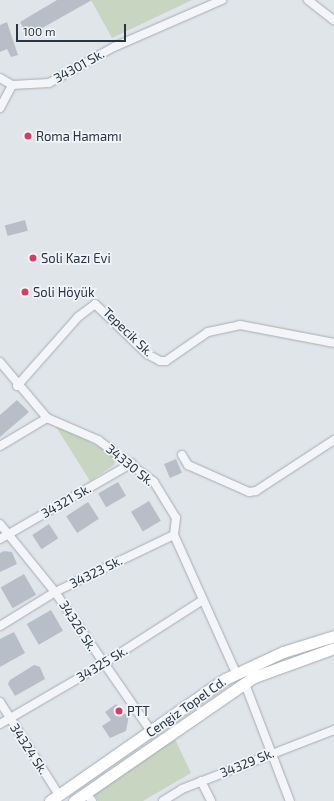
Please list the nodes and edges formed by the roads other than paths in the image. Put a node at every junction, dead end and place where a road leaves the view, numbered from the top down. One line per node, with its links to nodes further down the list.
1 (222, 0): 6 (street, 34301 Sk.)
2 (308, 0): 4 (street)
3 (334, 13): 4 (street)
4 (334, 20)
5 (0, 78): 6 (street)
6 (12, 85): 7 (street)
7 (0, 108)
8 (334, 344): 10 (street, Tepecik Sk.)
9 (0, 362): 10 (street, 34330 Sk.)
10 (17, 386): 11 (street, 34330 Sk.)
11 (47, 418): 13 (street); 15 (street, 34330 Sk.)
12 (334, 440): 14 (street)
13 (0, 446)
14 (182, 455)
15 (132, 463): 17 (street, 34330 Sk.); 18 (street, 34321 Sk.)
16 (0, 524): 18 (street, 34326 Sk.)
17 (174, 535): 19 (street, 34323 Sk.); 20 (street, 34330 Sk.)
18 (4, 536): 19 (street, 34326 Sk.)
19 (55, 592): 21 (street, 34323 Sk.); 24 (street, 34326 Sk.)
20 (201, 601): 24 (street, 34325 Sk.); 25 (street, 34330 Sk.)
21 (0, 626)
22 (334, 636): 25 (street, Cengiz Topel Cd.)
23 (334, 648): 26 (street, Cengiz Topel Cd.)
24 (103, 664): 28 (street, 34325 Sk.); 31 (street, 34326 Sk.)
25 (236, 673): 31 (street, Cengiz Topel Cd.)
26 (244, 684): 32 (street); 34 (street, Cengiz Topel Cd.)
27 (0, 702): 28 (street, 34324 Sk.)
28 (9, 718): 29 (street, 34325 Sk.); 35 (street, 34324 Sk.)
29 (0, 724)
30 (334, 730): 32 (street, 34329 Sk.)
31 (151, 731): 35 (street, Cengiz Topel Cd.)
32 (271, 753): 33 (street, 34329 Sk.); 39 (street)
33 (202, 781): 37 (street, 34329 Sk.); 38 (street)
34 (89, 797): 36 (street, Cengiz Topel Cd.)
35 (54, 798)
36 (74, 801)
37 (163, 801)
38 (211, 801)
39 (290, 801)

